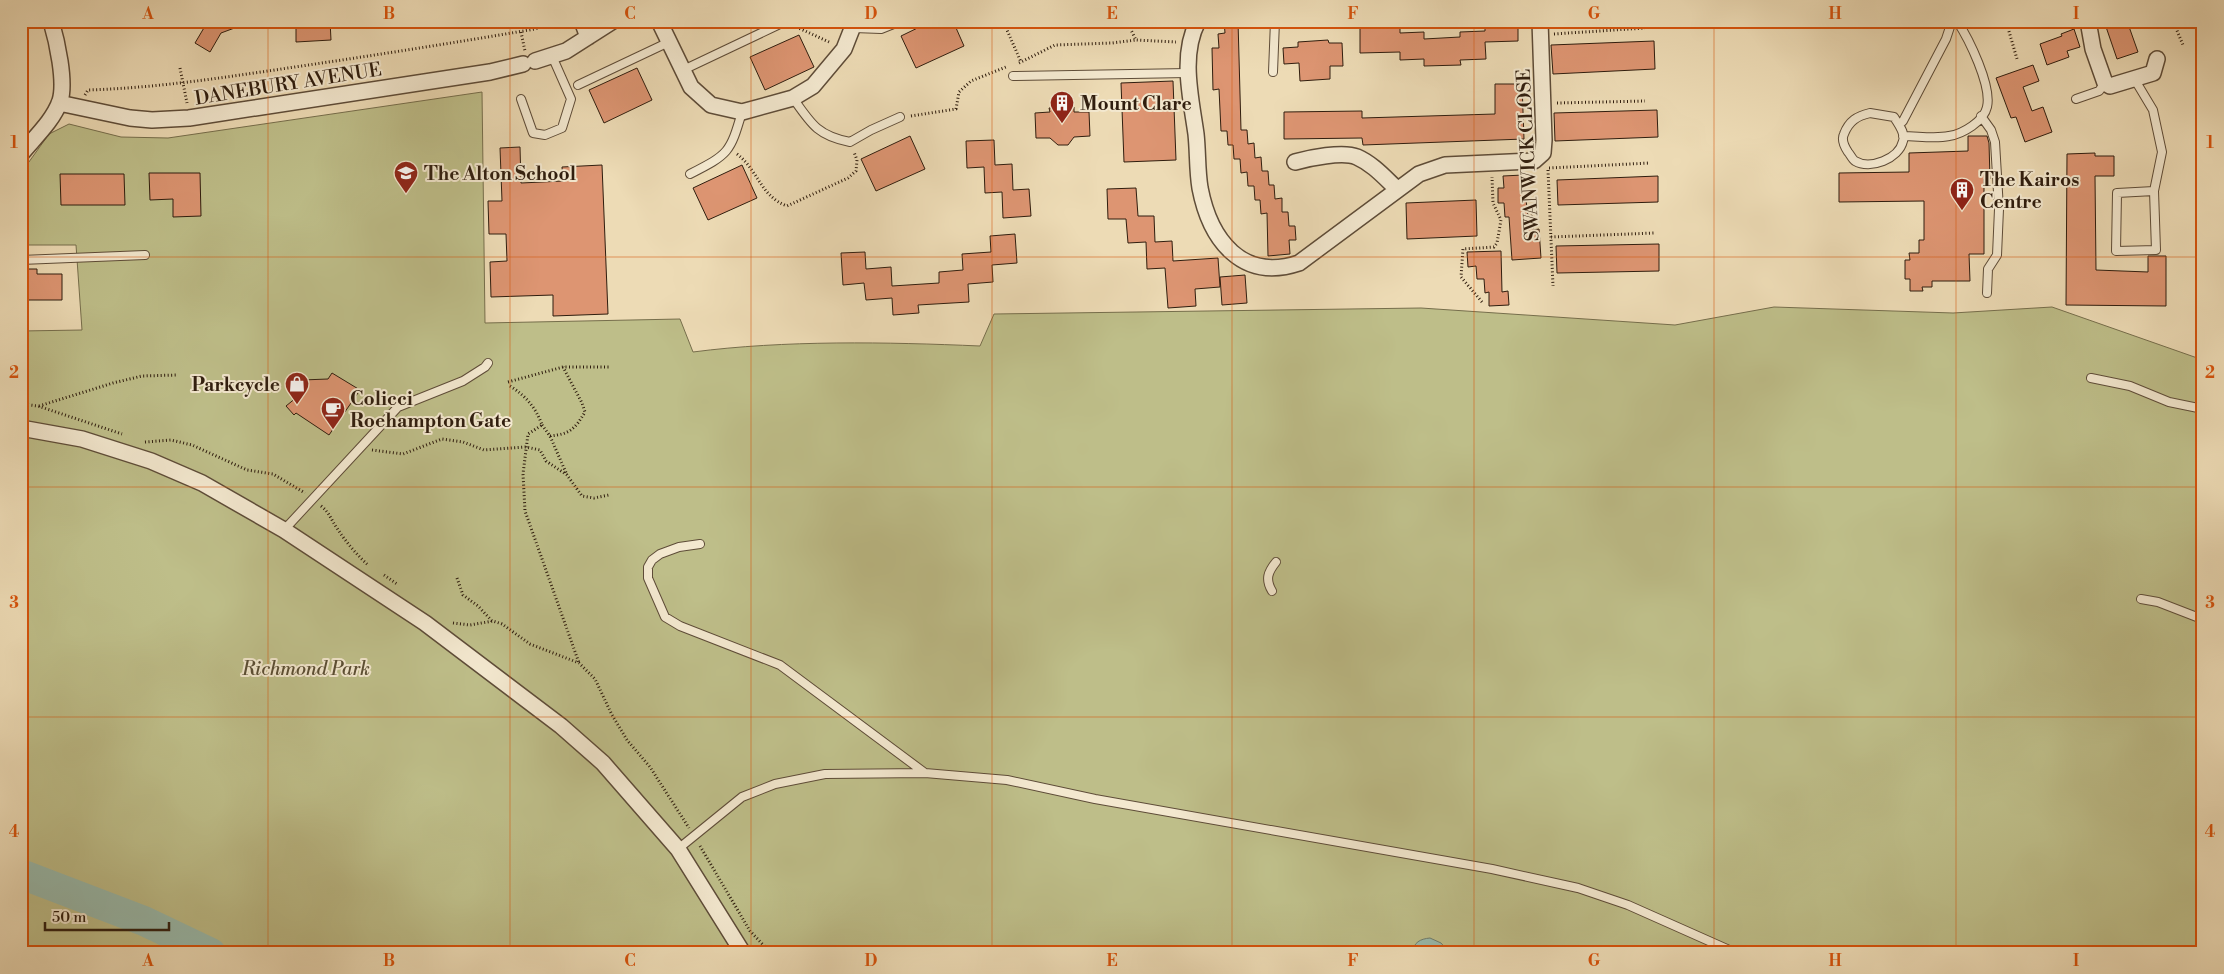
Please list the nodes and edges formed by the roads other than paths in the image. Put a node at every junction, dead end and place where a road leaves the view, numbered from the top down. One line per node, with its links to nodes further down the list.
1 (51, 21): 28 (street)
2 (582, 21): 14 (street)
3 (612, 21): 14 (street, DANEBURY AVENUE)
4 (659, 21): 15 (street)
5 (780, 21): 18 (lane)
6 (901, 21): 12 (lane)
7 (1198, 21): 20 (street)
8 (1275, 21): 19 (lane)
9 (1952, 21): 32 (lane)
10 (1957, 21): 30 (lane)
11 (2088, 21): 23 (street)
12 (854, 24): 25 (street)
13 (1540, 28): 37 (street, SWANWICK CLOSE)
14 (588, 37): 16 (street, DANEBURY AVENUE)
15 (669, 42): 18 (street); 24 (lane)
16 (552, 56): 26 (lane); 28 (street, DANEBURY AVENUE)
17 (2157, 58): 22 (street)
18 (681, 71): 29 (street)
19 (1273, 72)
20 (1188, 73): 21 (lane); 37 (street)
21 (1013, 76)
22 (2136, 80): 23 (street); 38 (lane)
23 (2105, 83): 27 (lane)
24 (578, 86)
25 (793, 98): 29 (street); 31 (lane)
26 (521, 99)
27 (2076, 99)
28 (59, 103): 34 (street)
29 (742, 112): 36 (lane)
30 (1981, 116): 33 (lane); 41 (lane)
31 (900, 117)
32 (1899, 125): 33 (lane); 33 (lane)
33 (1903, 136)
34 (21, 154)
35 (1294, 162): 37 (street)
36 (690, 174)
37 (1397, 189)
38 (2154, 191): 38 (lane)
39 (145, 255): 40 (lane)
40 (21, 260)
41 (1987, 293)
42 (488, 363): 46 (lane)
43 (2090, 378): 44 (lane)
44 (2203, 409)
45 (21, 428): 46 (street)
46 (284, 530): 53 (street)
47 (700, 544): 52 (lane)
48 (1276, 562): 49 (lane)
49 (1272, 590)
50 (2141, 599): 51 (lane)
51 (2202, 619)
52 (925, 773): 53 (lane); 55 (lane)
53 (678, 849): 54 (street)
54 (743, 953)
55 (1736, 953)

